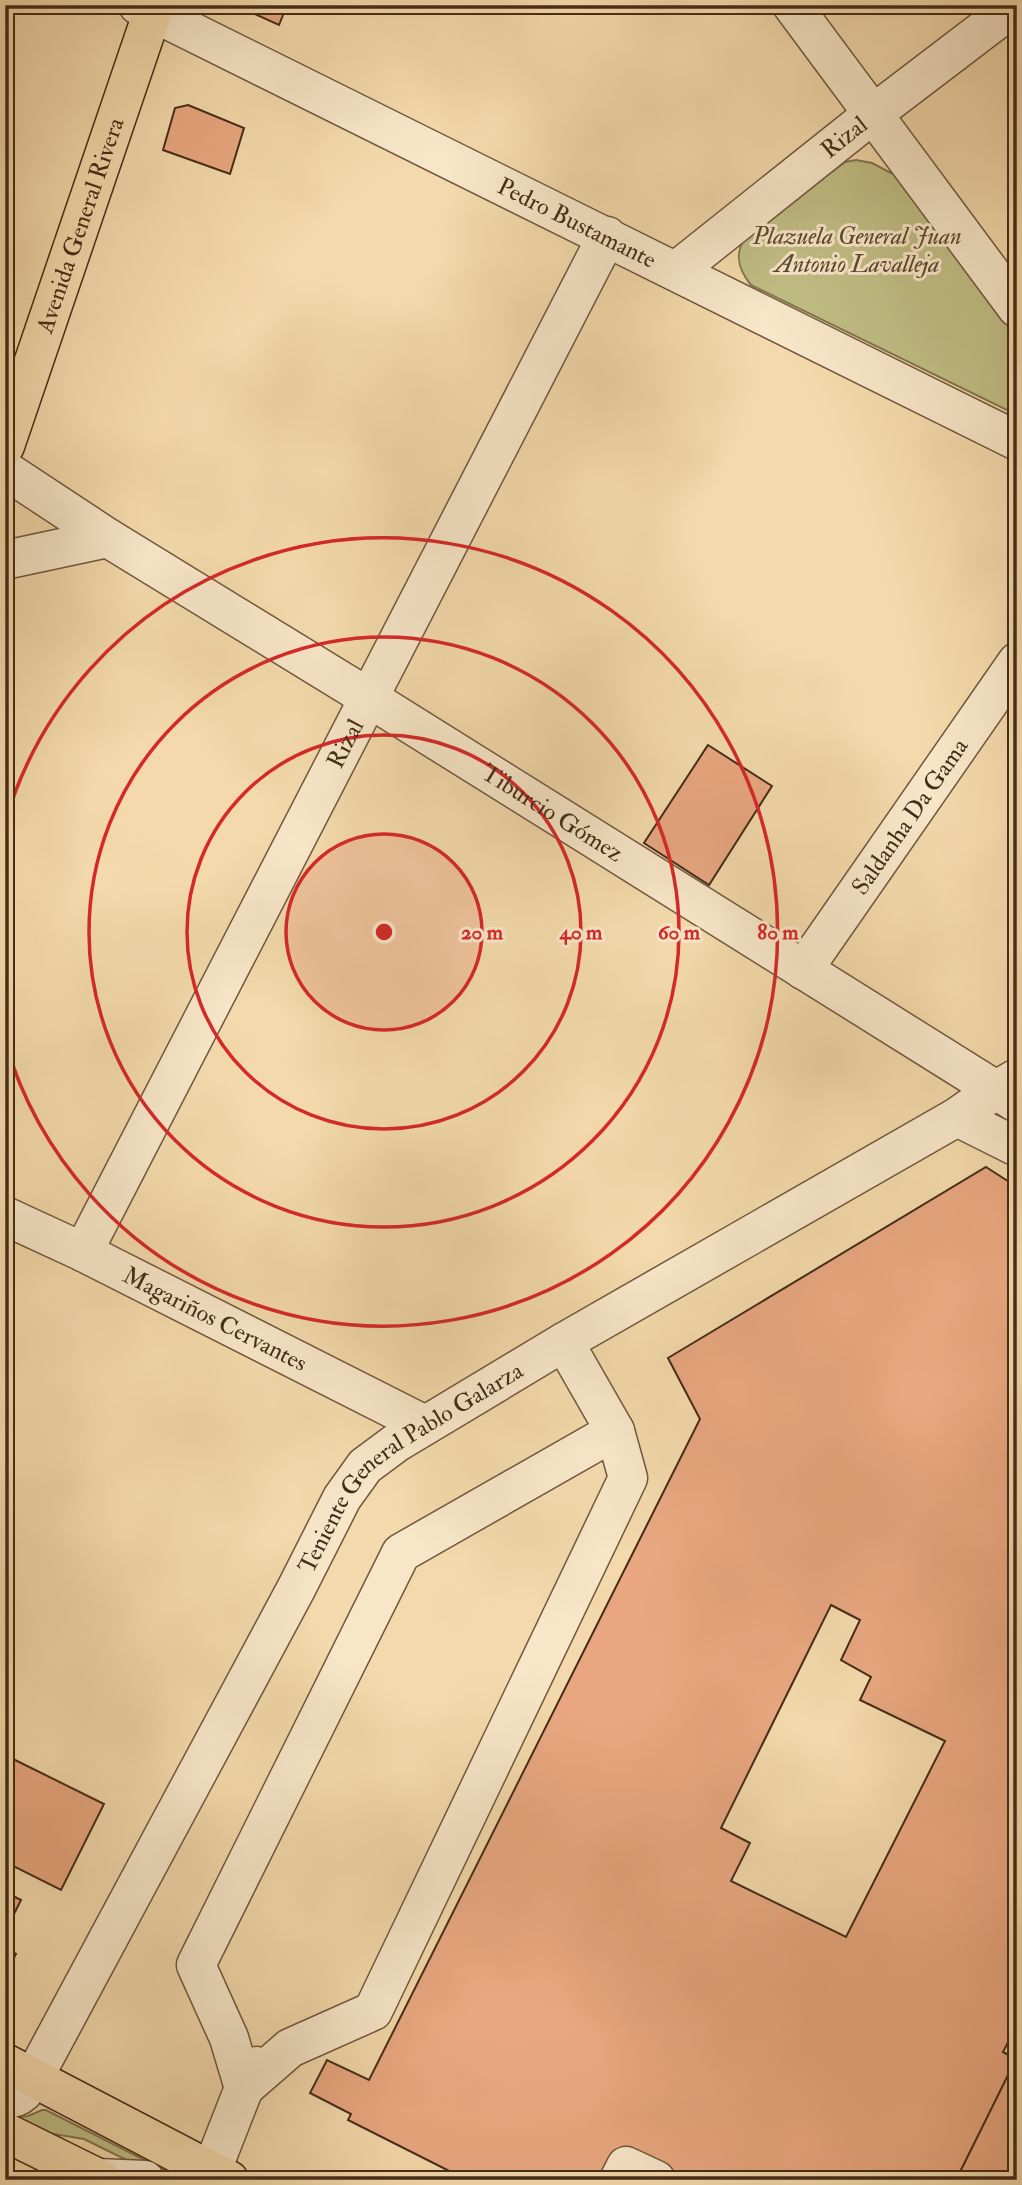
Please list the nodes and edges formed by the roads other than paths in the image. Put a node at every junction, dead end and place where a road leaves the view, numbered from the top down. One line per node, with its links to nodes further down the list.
1 (792, 5): 4 (street)
2 (1016, 5): 4 (street, Rizal)
3 (148, 8): 5 (street, Pedro Bustamante); 9 (main road, Avenida General Rivera)
4 (873, 114): 6 (street, Rizal); 7 (street)
5 (607, 236): 6 (street, Pedro Bustamante); 14 (street, Rizal)
6 (676, 271): 8 (street, Pedro Bustamante)
7 (1017, 308)
8 (1017, 441)
9 (5, 446)
10 (5, 470): 11 (street, Tiburcio Gómez)
11 (108, 538): 12 (street); 14 (street, Tiburcio Gómez)
12 (5, 560)
13 (1017, 662): 15 (street, Saldanha Da Gama)
14 (369, 698): 15 (street, Tiburcio Gómez); 20 (street, Rizal)
15 (803, 970): 16 (street, Tiburcio Gómez)
16 (1009, 1091): 17 (street, Teniente General Pablo Galarza)
17 (957, 1117): 18 (street); 21 (street, Teniente General Pablo Galarza)
18 (1017, 1147)
19 (5, 1216): 20 (street, Magariños Cervantes)
20 (83, 1252): 22 (street, Magariños Cervantes)
21 (564, 1342): 22 (street, Teniente General Pablo Galarza); 23 (street)
22 (425, 1426): 24 (street, Teniente General Pablo Galarza)
23 (615, 1431): 25 (street); 25 (street)
24 (15, 2079): 27 (main road)
25 (244, 2088): 27 (street)
26 (5, 2132): 28 (main road)
27 (217, 2177)
28 (99, 2179): 29 (street)
29 (145, 2180)
30 (619, 2180): 31 (street)
31 (656, 2180)

